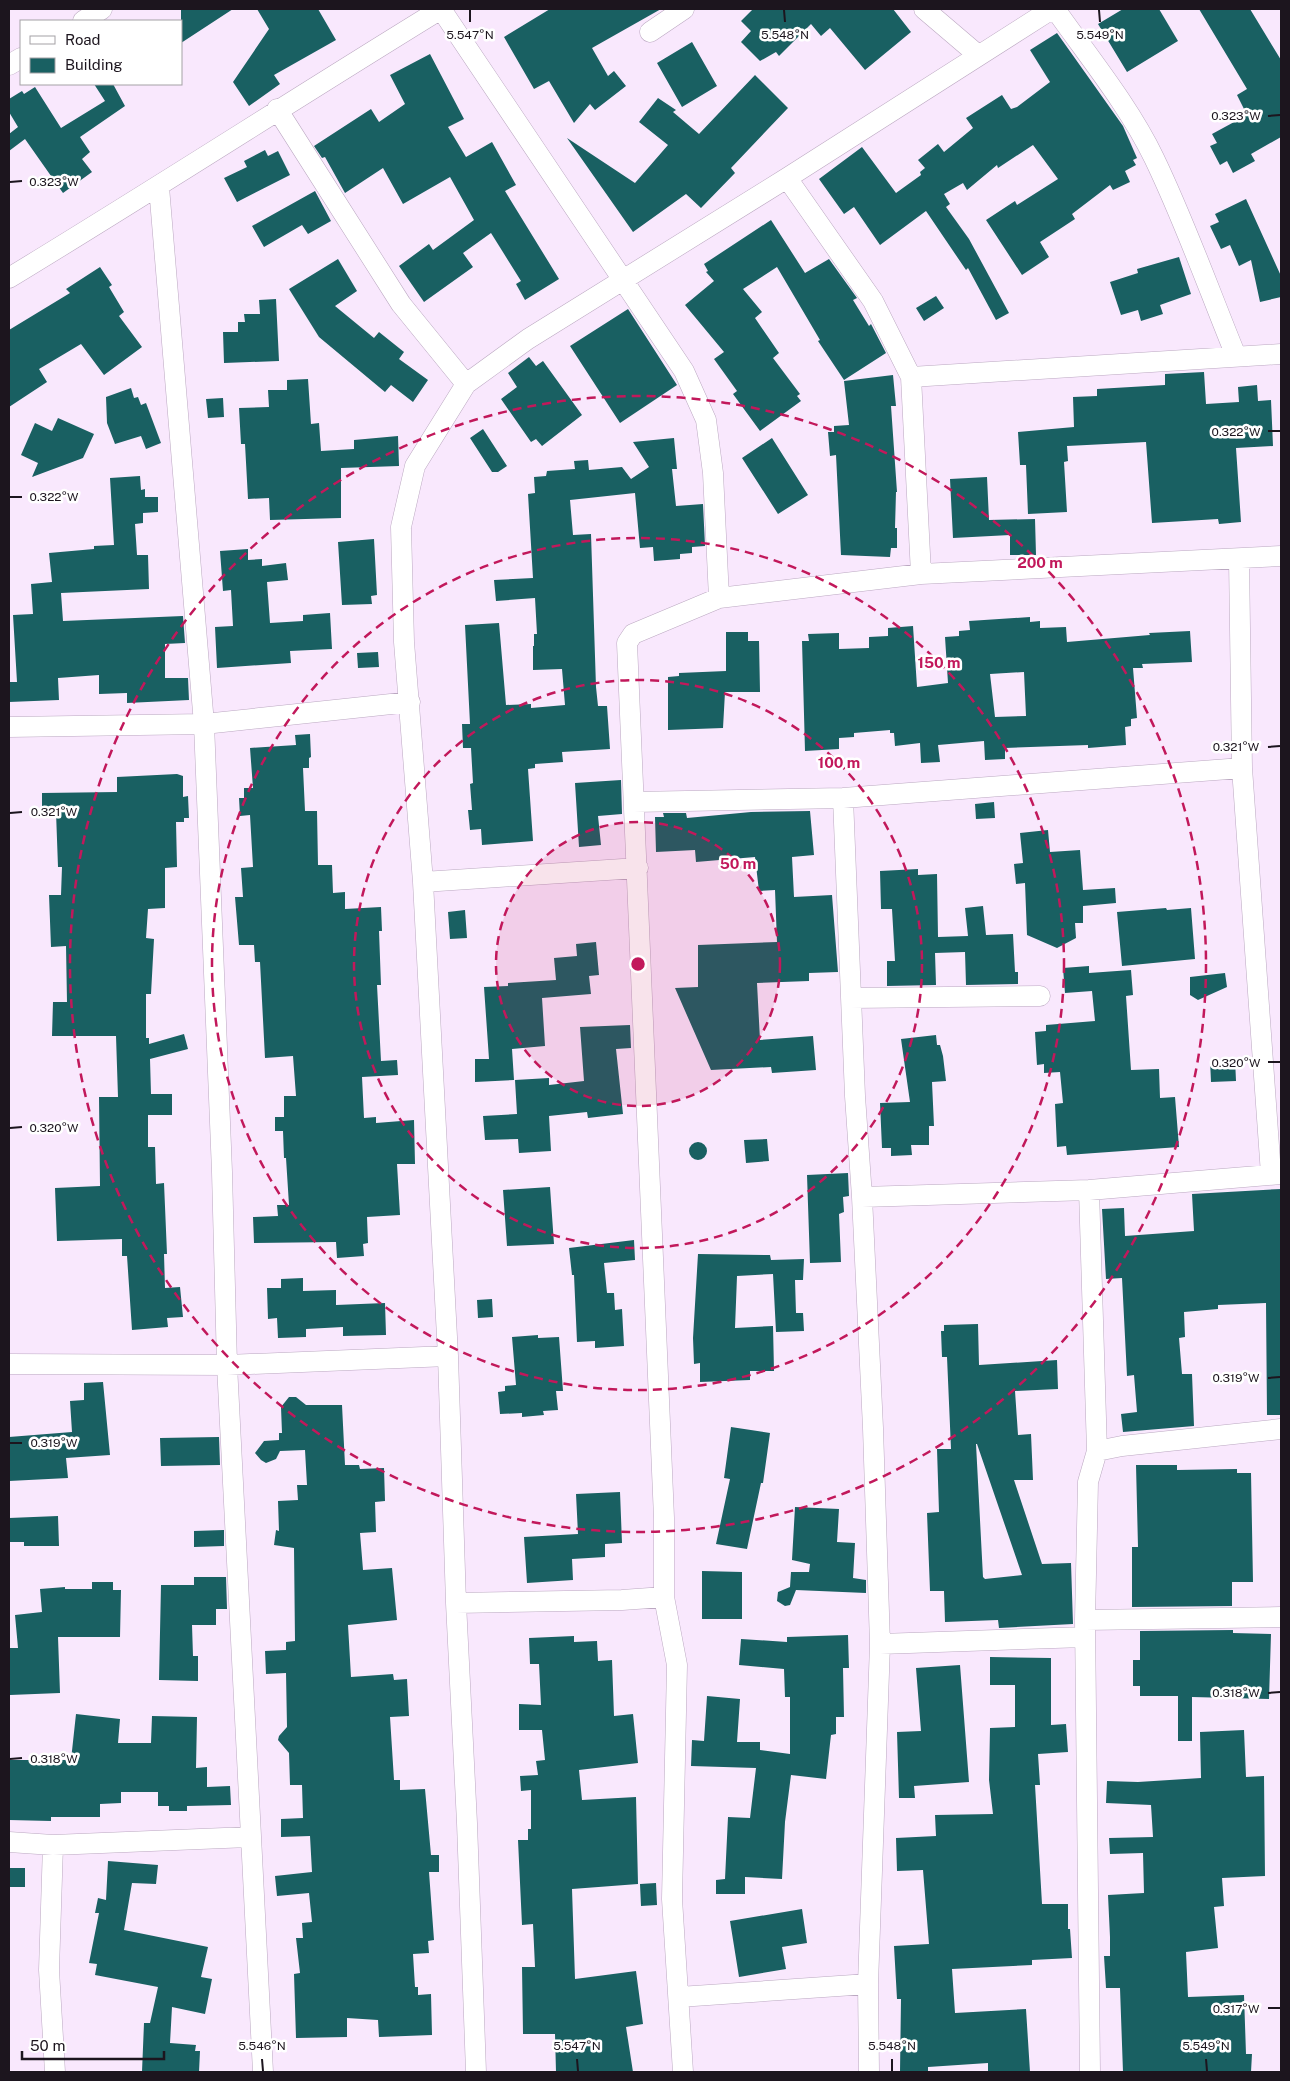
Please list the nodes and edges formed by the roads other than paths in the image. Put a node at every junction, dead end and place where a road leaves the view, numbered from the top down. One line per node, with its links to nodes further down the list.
1 (102, 9): 6 (street)
2 (441, 9): 11 (street); 15 (street)
3 (684, 9): 7 (street)
4 (924, 9): 8 (street)
5 (1054, 9): 8 (street); 17 (street)
6 (85, 20)
7 (650, 32)
8 (978, 55): 12 (street)
9 (20, 59): 10 (street)
10 (9, 65)
11 (277, 109): 13 (street); 19 (street)
12 (786, 178): 15 (street); 18 (street)
13 (159, 187): 14 (street); 25 (street)
14 (9, 278)
15 (623, 278): 19 (street); 23 (street)
16 (1281, 354): 17 (street)
17 (1236, 356): 18 (street)
18 (911, 377): 22 (street)
19 (466, 384): 24 (street)
20 (1281, 556): 21 (street)
21 (1239, 559): 22 (street); 27 (street)
22 (921, 574): 23 (street)
23 (720, 598): 29 (street)
24 (410, 702): 25 (street); 31 (street)
25 (204, 724): 26 (street); 39 (street)
26 (9, 727)
27 (1242, 768): 28 (street); 34 (street)
28 (843, 798): 29 (street); 33 (street)
29 (634, 802): 30 (street)
30 (638, 868): 31 (street); 42 (street)
31 (423, 882): 37 (street)
32 (1040, 996): 33 (street)
33 (851, 998): 36 (street)
34 (1276, 1174): 35 (street)
35 (1089, 1190): 36 (street); 41 (street)
36 (862, 1197): 46 (street)
37 (448, 1356): 39 (street); 43 (street)
38 (9, 1364): 39 (street)
39 (227, 1365): 47 (street)
40 (1281, 1429): 41 (street)
41 (1097, 1451): 45 (street)
42 (664, 1596): 43 (street); 51 (street)
43 (456, 1603): 54 (street)
44 (1281, 1617): 45 (street)
45 (1085, 1628): 46 (street); 57 (street)
46 (880, 1644): 50 (street)
47 (249, 1837): 49 (street); 53 (street)
48 (9, 1842): 49 (street)
49 (53, 1845): 52 (street)
50 (868, 1984): 51 (street); 56 (street)
51 (680, 1997): 55 (street)
52 (55, 2072)
53 (263, 2072)
54 (476, 2072)
55 (683, 2072)
56 (869, 2072)
57 (1090, 2072)

